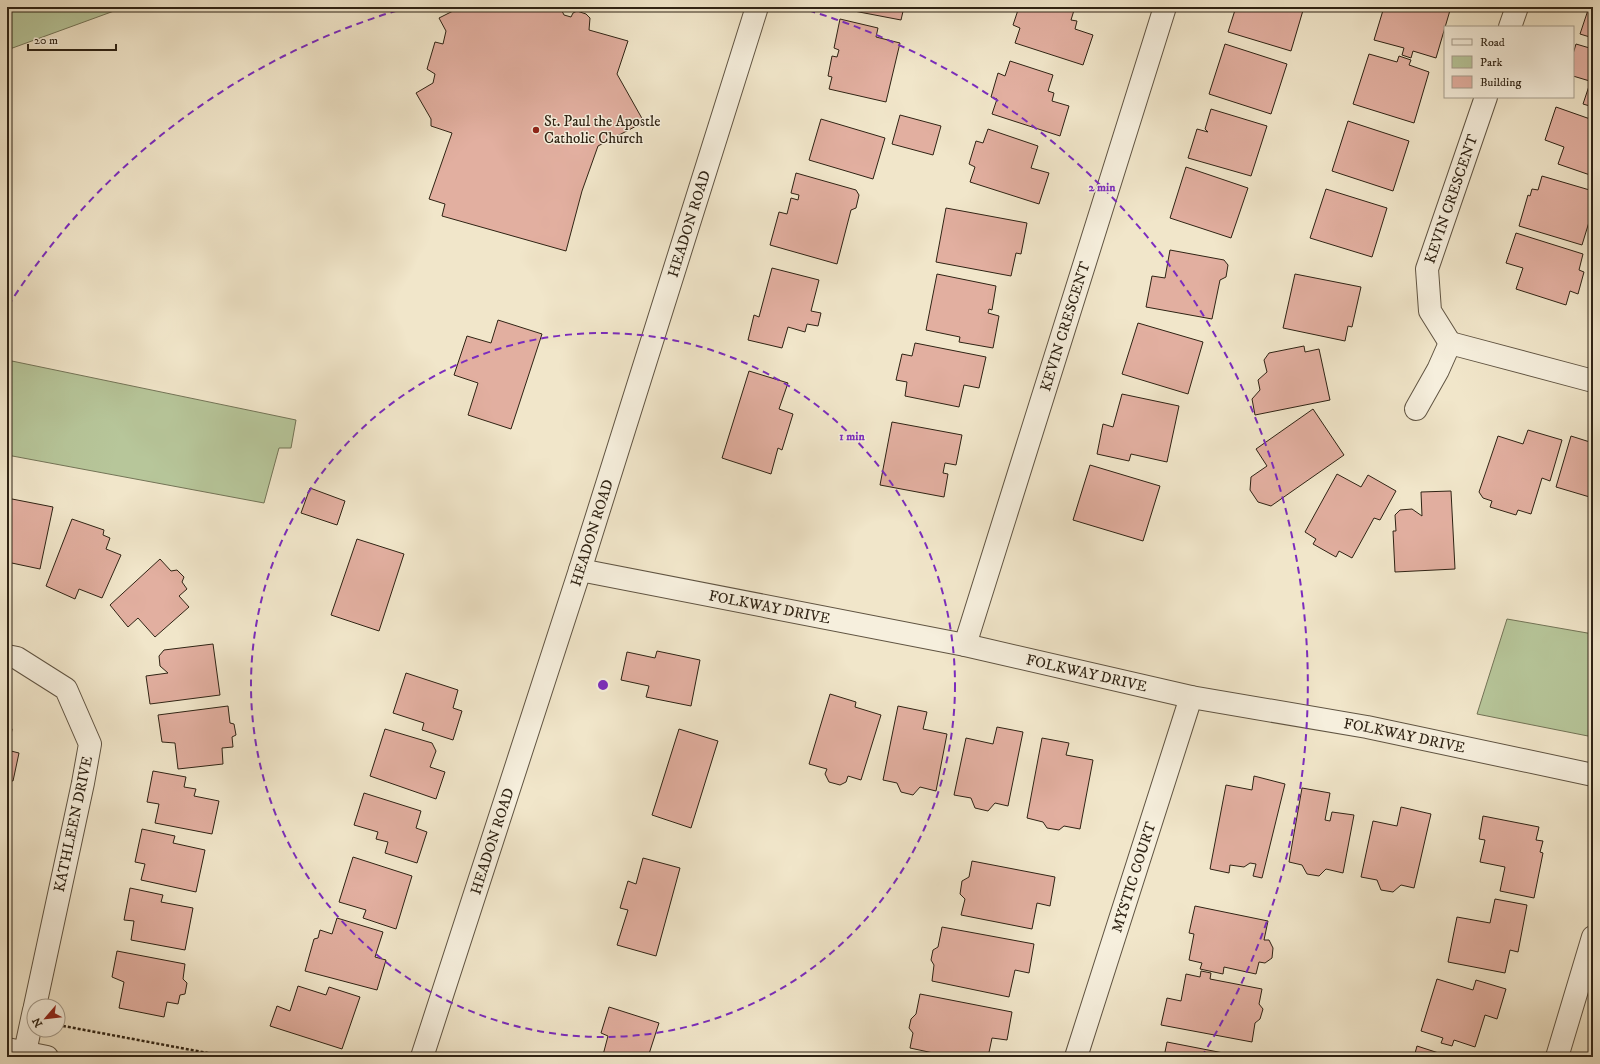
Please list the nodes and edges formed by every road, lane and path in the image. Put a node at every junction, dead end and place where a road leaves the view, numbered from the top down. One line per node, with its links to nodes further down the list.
1 (757, 7): 9 (street, HEADON ROAD)
2 (1165, 7): 10 (street, KEVIN CRESCENT)
3 (1517, 7): 4 (street)
4 (1510, 26)
5 (1486, 98): 6 (street, KEVIN CRESCENT)
6 (1450, 342): 7 (street); 8 (street)
7 (1593, 382)
8 (1416, 409)
9 (580, 570): 10 (street, FOLKWAY DRIVE); 21 (street, HEADON ROAD)
10 (965, 645): 12 (street, FOLKWAY DRIVE)
11 (7, 656): 15 (street, KATHLEEN DRIVE)
12 (1191, 697): 13 (street, FOLKWAY DRIVE); 22 (street, MYSTIC COURT)
13 (1593, 775)
14 (1593, 937): 23 (street)
15 (37, 998)
16 (66, 1026): 20 (path)
17 (26, 1028): 18 (street)
18 (16, 1050): 19 (street)
19 (47, 1057)
20 (230, 1057)
21 (422, 1057)
22 (1076, 1057)
23 (1557, 1057)

